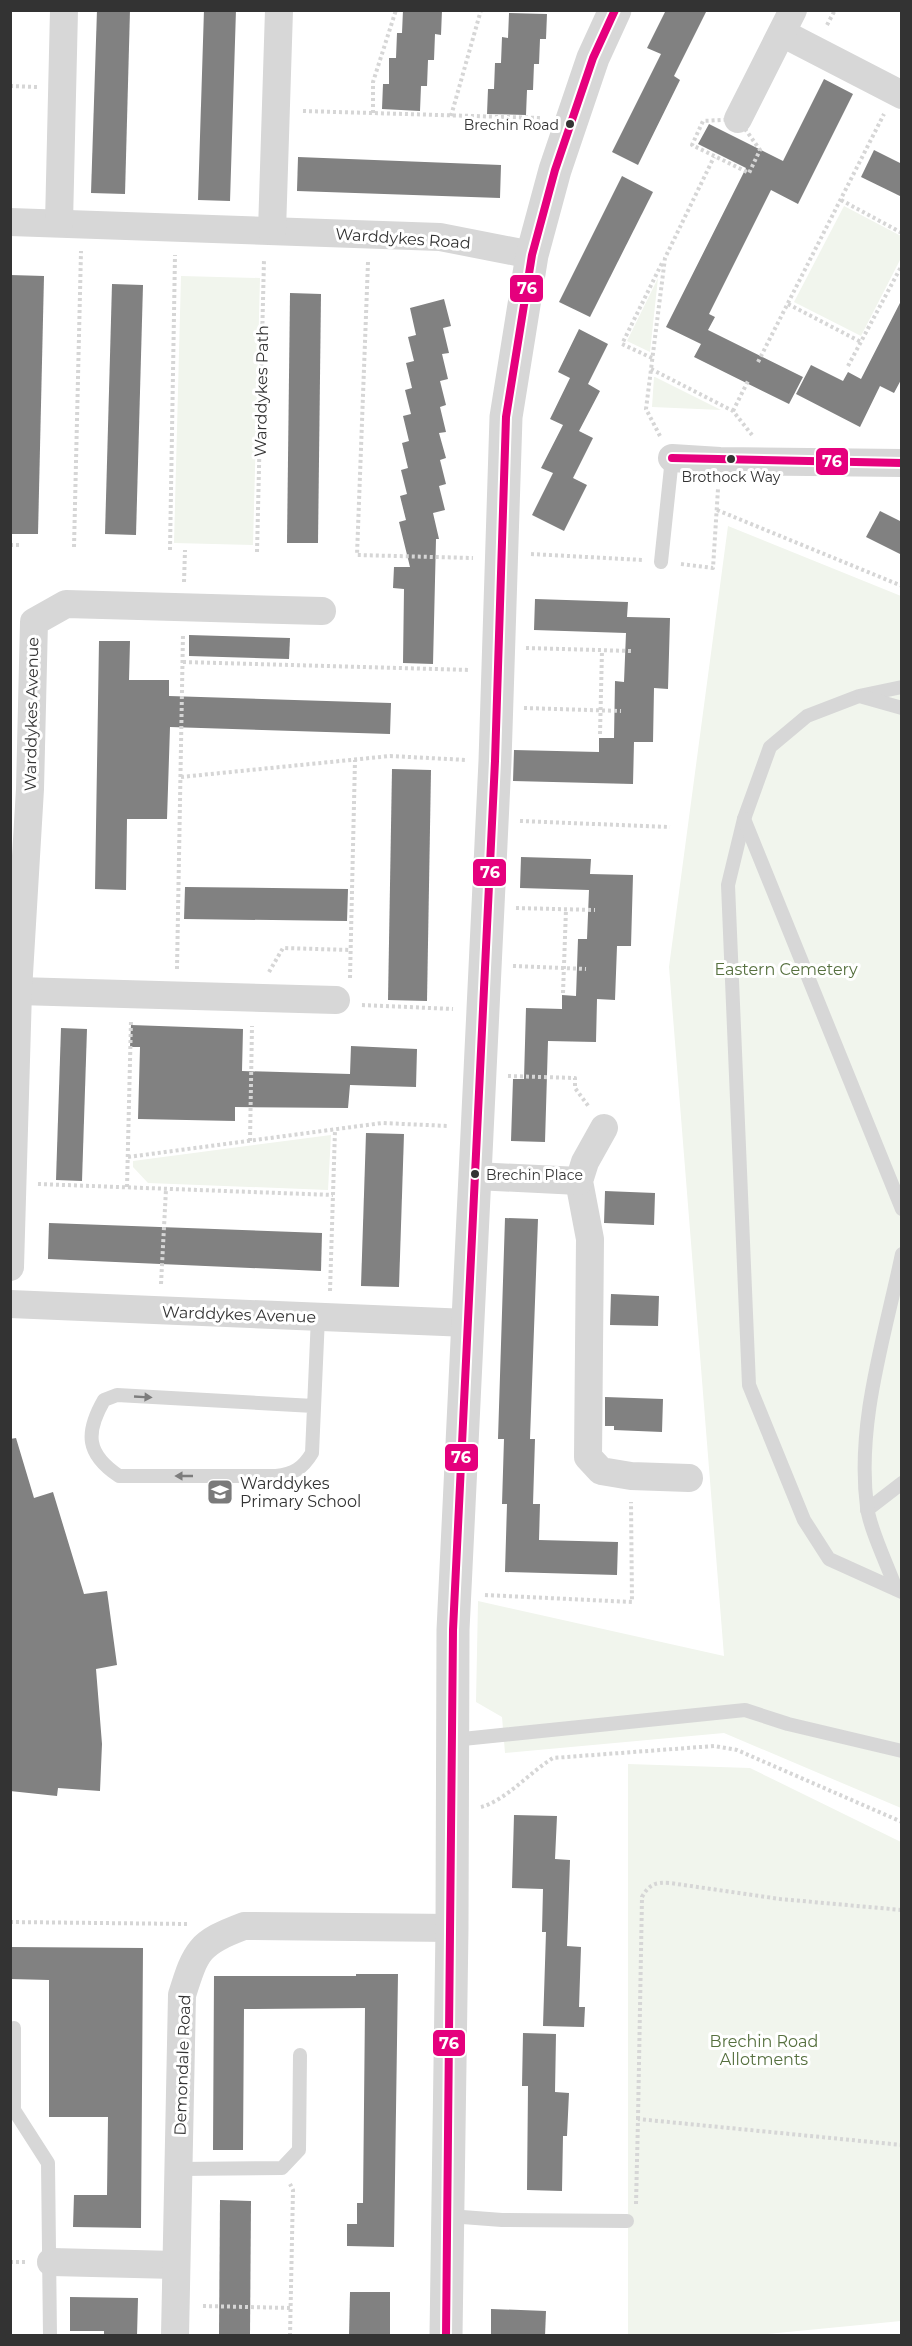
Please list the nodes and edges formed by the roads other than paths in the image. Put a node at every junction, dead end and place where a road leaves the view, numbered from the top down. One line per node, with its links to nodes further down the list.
1 (64, 10): 8 (street)
2 (279, 10): 9 (street)
3 (615, 10): 10 (street)
4 (788, 22): 5 (street); 6 (street)
5 (898, 94)
6 (738, 119)
7 (10, 222): 8 (street, Warddykes Road)
8 (70, 223): 9 (street, Warddykes Road)
9 (268, 231): 10 (street, Warddykes Road)
10 (532, 255): 22 (street)
11 (672, 458): 12 (street); 13 (lane)
12 (902, 463)
13 (661, 562)
14 (322, 611): 19 (street, Warddykes Avenue)
15 (902, 687): 16 (lane)
16 (859, 696): 17 (lane); 18 (lane)
17 (902, 708)
18 (744, 819): 24 (lane); 34 (lane)
19 (18, 991): 20 (street); 26 (street, Warddykes Avenue)
20 (349, 1003)
21 (604, 1128): 23 (street)
22 (475, 1176): 23 (street); 29 (street)
23 (579, 1181): 31 (street)
24 (902, 1209)
25 (902, 1254): 33 (lane)
26 (10, 1267)
27 (10, 1304): 28 (street, Warddykes Avenue)
28 (323, 1317): 29 (street, Warddykes Avenue); 30 (lane)
29 (468, 1323): 35 (street)
30 (314, 1406): 30 (lane, one-way to 30)
31 (688, 1478)
32 (902, 1482): 33 (lane)
33 (867, 1510): 34 (lane)
34 (899, 1591)
35 (453, 1740): 36 (lane); 37 (street)
36 (902, 1751)
37 (452, 1928): 40 (street, Demondale Road); 41 (street)
38 (14, 2028): 43 (lane)
39 (300, 2055): 40 (lane)
40 (179, 2169): 44 (street, Demondale Road)
41 (449, 2216): 42 (lane); 47 (street)
42 (627, 2221)
43 (51, 2262): 44 (street); 45 (lane)
44 (176, 2265): 46 (street, Demondale Road)
45 (50, 2336)
46 (175, 2336)
47 (446, 2336)

